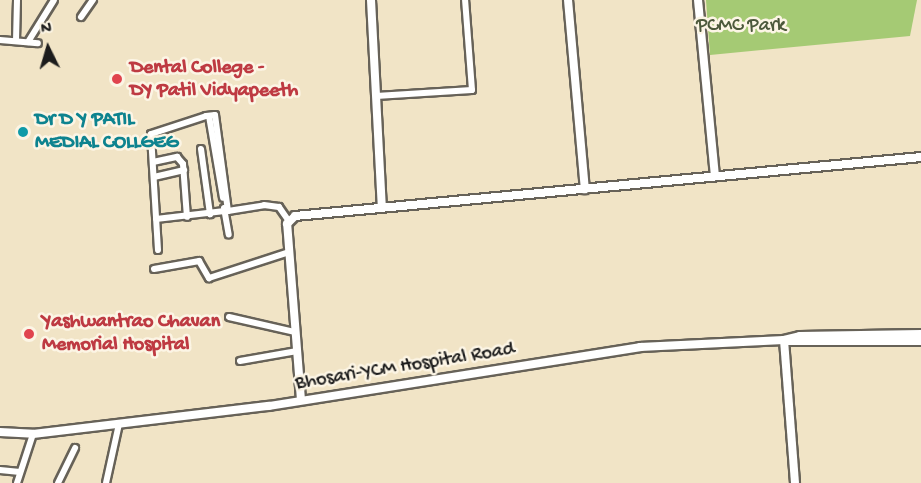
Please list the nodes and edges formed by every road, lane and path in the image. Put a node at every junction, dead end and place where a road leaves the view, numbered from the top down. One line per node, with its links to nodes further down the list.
1 (17, 0): 10 (street)
2 (54, 0): 11 (street)
3 (93, 0): 8 (street)
4 (371, 0): 13 (street)
5 (465, 0): 13 (street)
6 (568, 0): 20 (street)
7 (698, 0): 18 (street)
8 (81, 17)
9 (0, 40): 10 (street)
10 (16, 41): 11 (street)
11 (28, 42): 12 (street)
12 (38, 43)
13 (376, 96): 21 (street)
14 (201, 149): 23 (street)
15 (921, 157): 18 (street)
16 (153, 162): 17 (street); 19 (street); 22 (street)
17 (184, 171): 19 (street); 24 (street)
18 (715, 176): 20 (street)
19 (154, 177): 25 (street)
20 (585, 189): 21 (street)
21 (382, 208): 26 (street)
22 (227, 211): 23 (street); 26 (street); 27 (street)
23 (210, 214): 24 (street)
24 (187, 217): 25 (street)
25 (156, 219): 28 (street)
26 (288, 220): 29 (street)
27 (231, 235)
28 (158, 250)
29 (289, 252): 30 (street); 32 (street)
30 (154, 269)
31 (230, 317): 32 (street)
32 (296, 332): 36 (street)
33 (921, 334): 34 (street)
34 (784, 340): 35 (street); 38 (street, Bhosari-YCM Hospital Road); 45 (street)
35 (921, 341)
36 (297, 351): 37 (street); 38 (street)
37 (240, 361)
38 (301, 400): 39 (street, Bhosari-YCM Hospital Road)
39 (119, 424): 41 (street, Bhosari-YCM Hospital Road); 48 (street)
40 (0, 432): 41 (street, Bhosari-YCM Hospital Road)
41 (33, 434): 44 (street)
42 (75, 448): 47 (street)
43 (0, 470): 44 (street)
44 (20, 472): 46 (street)
45 (797, 481)
46 (18, 483)
47 (58, 483)
48 (106, 483)

